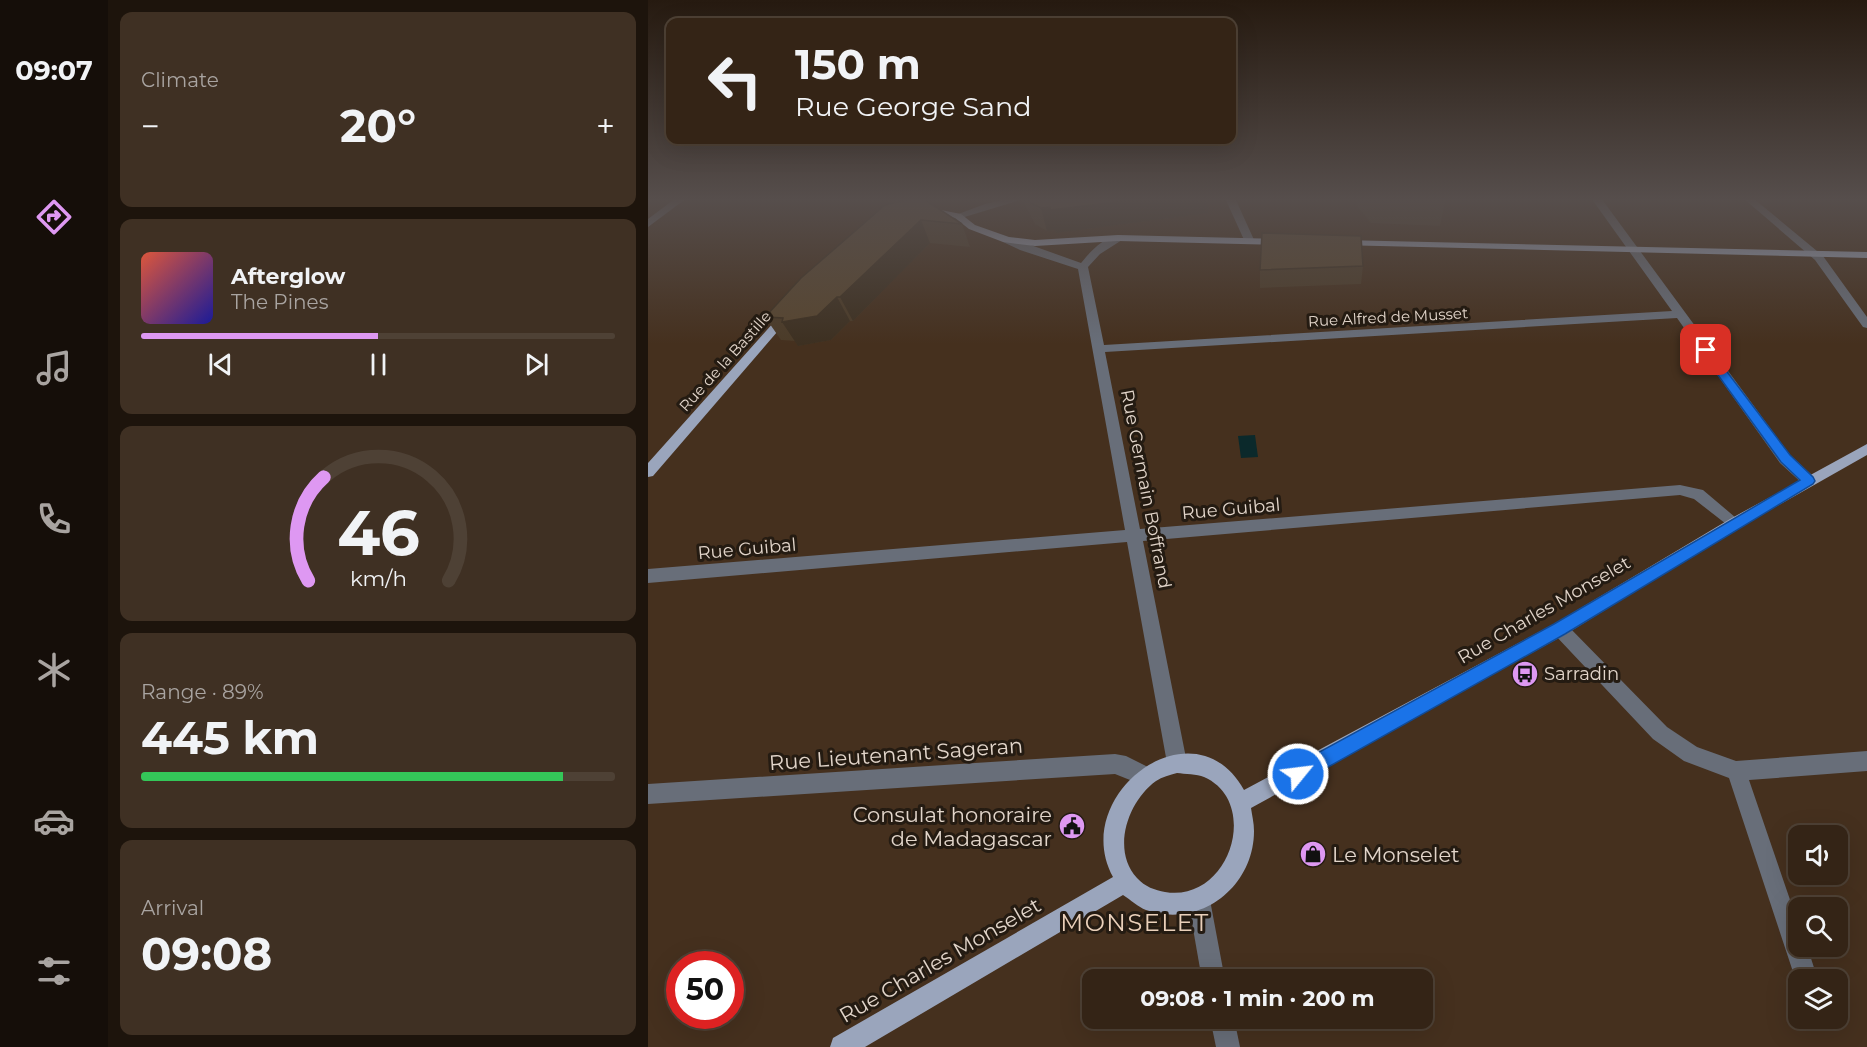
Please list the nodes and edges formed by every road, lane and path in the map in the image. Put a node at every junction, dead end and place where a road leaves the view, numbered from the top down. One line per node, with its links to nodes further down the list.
1 (1022, 247): 8 (street)
2 (1104, 247): 8 (street)
3 (1524, 247): 5 (main road)
4 (1806, 247): 6 (street)
5 (1633, 249): 6 (main road); 10 (street)
6 (1814, 254): 7 (main road); 11 (street)
7 (1867, 255)
8 (1083, 267): 12 (street, Rue Germain Boffrand)
9 (797, 304): 14 (main road, Rue de la Bastille)
10 (1679, 314): 12 (street, Rue Alfred de Musset); 15 (street)
11 (1867, 325)
12 (1100, 349): 17 (street, Rue Germain Boffrand)
13 (1867, 448): 15 (main road, Rue Charles Monselet)
14 (648, 472)
15 (1809, 481): 16 (main road, Rue Charles Monselet)
16 (1735, 523): 17 (street, Rue Guibal); 19 (main road, Rue Charles Monselet)
17 (1135, 537): 18 (street, Rue Guibal); 21 (street, Rue Germain Boffrand)
18 (648, 576)
19 (1560, 629): 22 (street); 25 (main road, Rue Charles Monselet)
20 (1867, 761): 22 (street)
21 (1177, 763): 23 (main road); 25 (main road)
22 (1736, 771): 29 (street)
23 (1145, 776): 24 (street, Rue Lieutenant Sageran); 26 (main road)
24 (648, 794)
25 (1240, 803): 27 (main road)
26 (1126, 881): 27 (main road); 31 (main road, Rue Charles Monselet)
27 (1199, 900): 28 (street)
28 (1212, 969)
29 (1803, 969)
30 (1224, 1029): 32 (street)
31 (842, 1047)
32 (1228, 1047)

